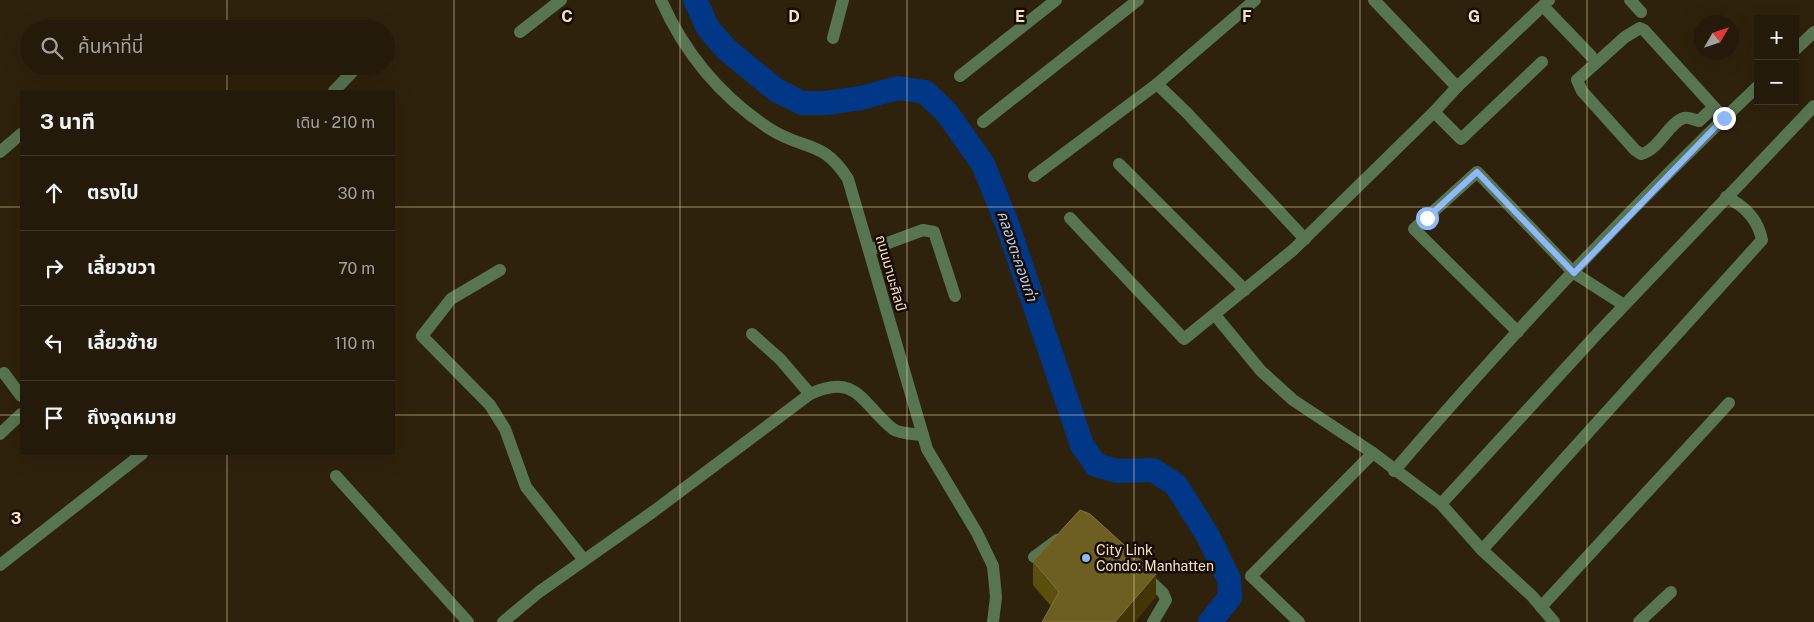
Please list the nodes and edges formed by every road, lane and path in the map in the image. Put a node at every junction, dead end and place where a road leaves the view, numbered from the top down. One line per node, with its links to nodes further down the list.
1 (561, 0): 11 (street)
2 (661, 0): 35 (street, ถนนมานะศิลป์)
3 (843, 0): 13 (street)
4 (1056, 0): 18 (street)
5 (1138, 0): 27 (street)
6 (1255, 0): 19 (street)
7 (1374, 0): 20 (street)
8 (1630, 0): 10 (street)
9 (1547, 2): 15 (street); 20 (street)
10 (1641, 12)
11 (520, 32)
12 (1814, 32): 14 (street)
13 (833, 38)
14 (1799, 46)
15 (1591, 56)
16 (1542, 62): 25 (street)
17 (349, 75): 21 (street)
18 (960, 76)
19 (1157, 84): 31 (street); 34 (street)
20 (1457, 87): 25 (street)
21 (335, 90)
22 (1754, 90): 26 (street)
23 (1814, 106): 32 (street)
24 (1714, 107): 24 (street); 26 (street)
25 (1434, 112): 34 (street)
26 (1724, 118): 37 (street)
27 (984, 122)
28 (20, 135): 29 (street)
29 (0, 152)
30 (1119, 164): 38 (street)
31 (1034, 176)
32 (1726, 197): 40 (street); 57 (street)
33 (1070, 218): 41 (street)
34 (1305, 239): 38 (street)
35 (869, 250): 39 (street); 50 (street, ถนนมานะศิลป์)
36 (500, 270): 59 (street)
37 (1574, 273): 40 (street); 42 (street); 42 (street)
38 (1245, 290): 41 (street)
39 (955, 296)
40 (1624, 305): 55 (street)
41 (1215, 315): 51 (street)
42 (1518, 332): 53 (street)
43 (752, 334): 45 (street)
44 (4, 373): 46 (street)
45 (810, 394): 50 (street); 59 (street)
46 (20, 395)
47 (1729, 403): 63 (street)
48 (20, 415): 49 (street)
49 (0, 434)
50 (923, 435): 66 (street, ถนนมานะศิลป์)
51 (1373, 454): 53 (street); 68 (street)
52 (141, 455): 60 (street)
53 (1394, 471): 55 (street)
54 (336, 476): 64 (street)
55 (1441, 504): 57 (street)
56 (1068, 531): 58 (street)
57 (1482, 550): 63 (street)
58 (1034, 557)
59 (584, 560): 65 (street)
60 (0, 565)
61 (1136, 567): 67 (street)
62 (1671, 592): 70 (street)
63 (1541, 607): 69 (street)
64 (468, 622)
65 (503, 622)
66 (993, 622)
67 (1153, 622)
68 (1298, 622)
69 (1554, 622)
70 (1639, 622)

